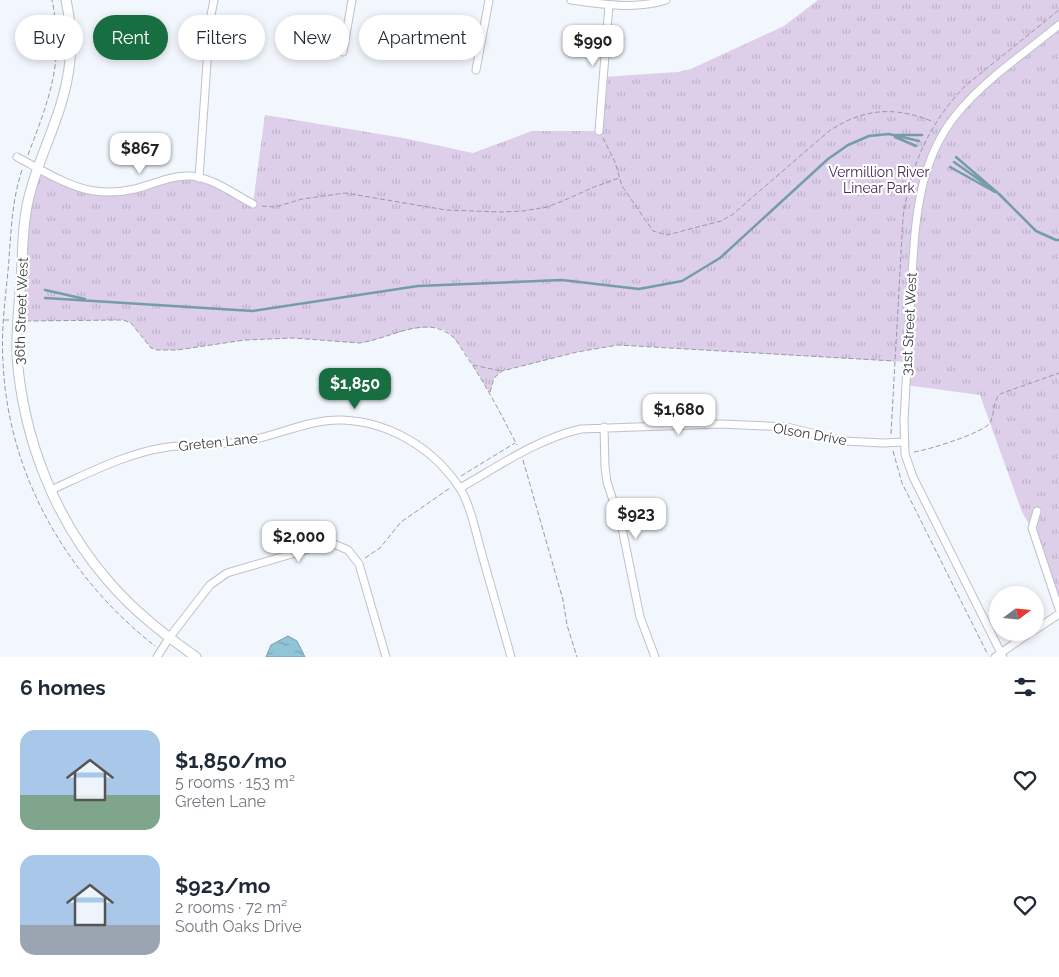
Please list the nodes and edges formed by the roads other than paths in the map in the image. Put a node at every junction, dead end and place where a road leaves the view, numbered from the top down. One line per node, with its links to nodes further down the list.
1 (66, 0): 13 (street, 36th Street West)
2 (214, 0): 14 (street)
3 (352, 0): 8 (street)
4 (488, 0): 10 (street)
5 (571, 0): 7 (street)
6 (666, 0): 7 (street)
7 (609, 5): 11 (street)
8 (349, 17)
9 (1059, 25): 17 (street, 31st Street West)
10 (476, 70)
11 (599, 131)
12 (17, 157): 13 (street)
13 (37, 168): 14 (street); 19 (street, 36th Street West)
14 (199, 178): 15 (street)
15 (253, 204)
16 (604, 427): 17 (street, Olson Drive); 18 (street, Olson Drive); 31 (street)
17 (904, 442): 27 (street, 31st Street West)
18 (458, 486): 19 (street, Greten Lane); 30 (street, Greten Lane)
19 (51, 490): 24 (street, 36th Street West)
20 (1036, 510): 21 (street)
21 (1059, 609)
22 (1059, 614): 23 (street)
23 (1044, 624)
24 (169, 638): 26 (street); 28 (street, 36th Street West); 29 (street)
25 (1019, 641): 27 (street)
26 (159, 654)
27 (999, 656)
28 (196, 657)
29 (386, 657)
30 (511, 657)
31 (655, 657)

